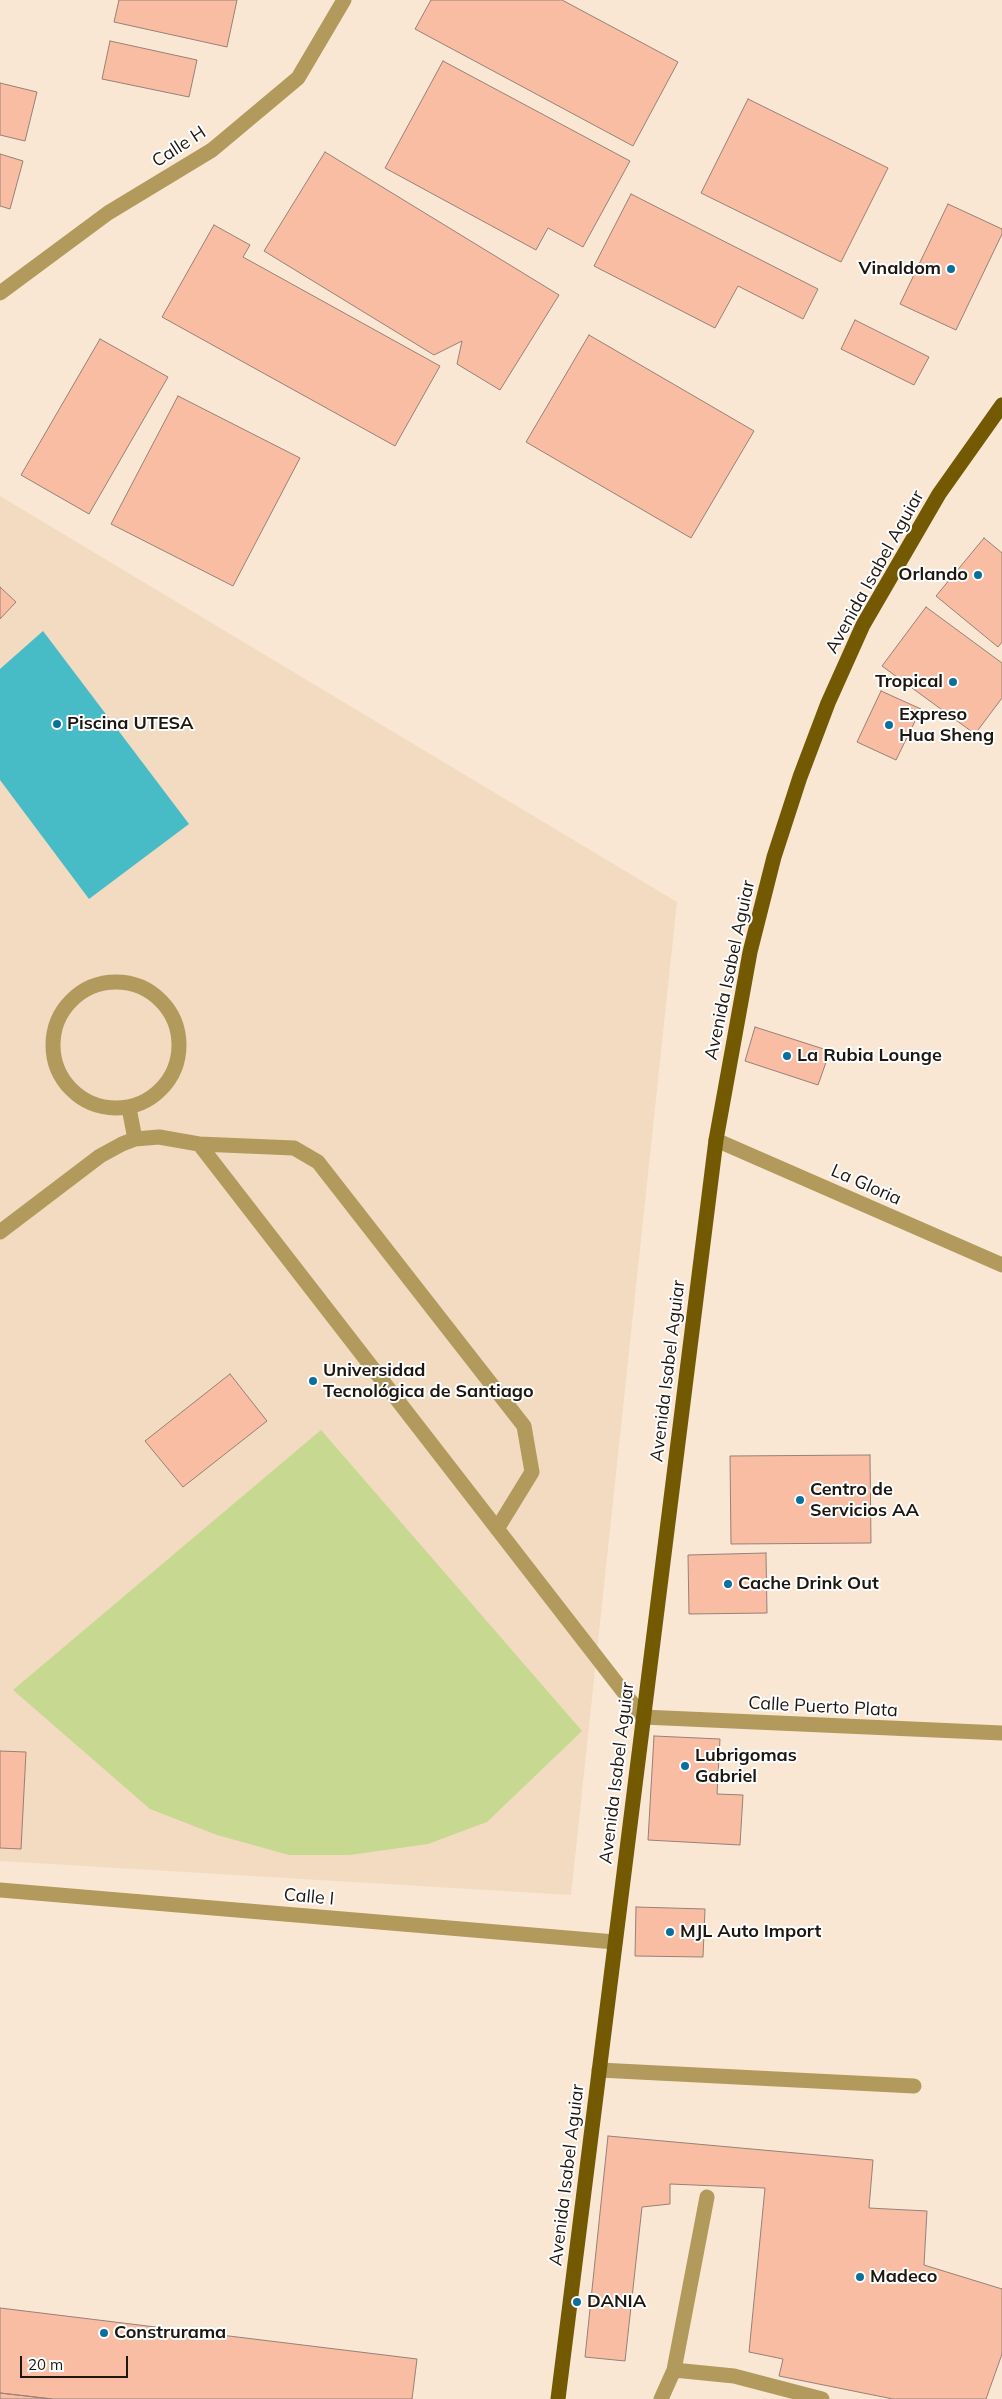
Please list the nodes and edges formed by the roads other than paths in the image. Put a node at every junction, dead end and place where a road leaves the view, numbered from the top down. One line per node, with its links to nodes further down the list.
1 (344, 0): 2 (street, Calle H)
2 (0, 293)
3 (1002, 405): 6 (main road, Avenida Isabel Aguiar)
4 (129, 1108): 4 (street); 5 (street)
5 (135, 1139): 7 (street); 8 (street)
6 (716, 1140): 9 (street, La Gloria); 11 (main road, Avenida Isabel Aguiar)
7 (199, 1144): 10 (street); 10 (street)
8 (0, 1232)
9 (1002, 1265)
10 (497, 1529): 11 (street)
11 (643, 1717): 12 (street, Calle Puerto Plata); 14 (main road, Avenida Isabel Aguiar)
12 (1002, 1733)
13 (0, 1890): 14 (street, Calle I)
14 (614, 1942): 15 (main road, Avenida Isabel Aguiar)
15 (599, 2070): 16 (street); 19 (main road, Avenida Isabel Aguiar)
16 (914, 2086)
17 (707, 2198): 18 (street)
18 (674, 2370): 20 (street); 21 (street)
19 (558, 2399)
20 (661, 2399)
21 (822, 2399)

